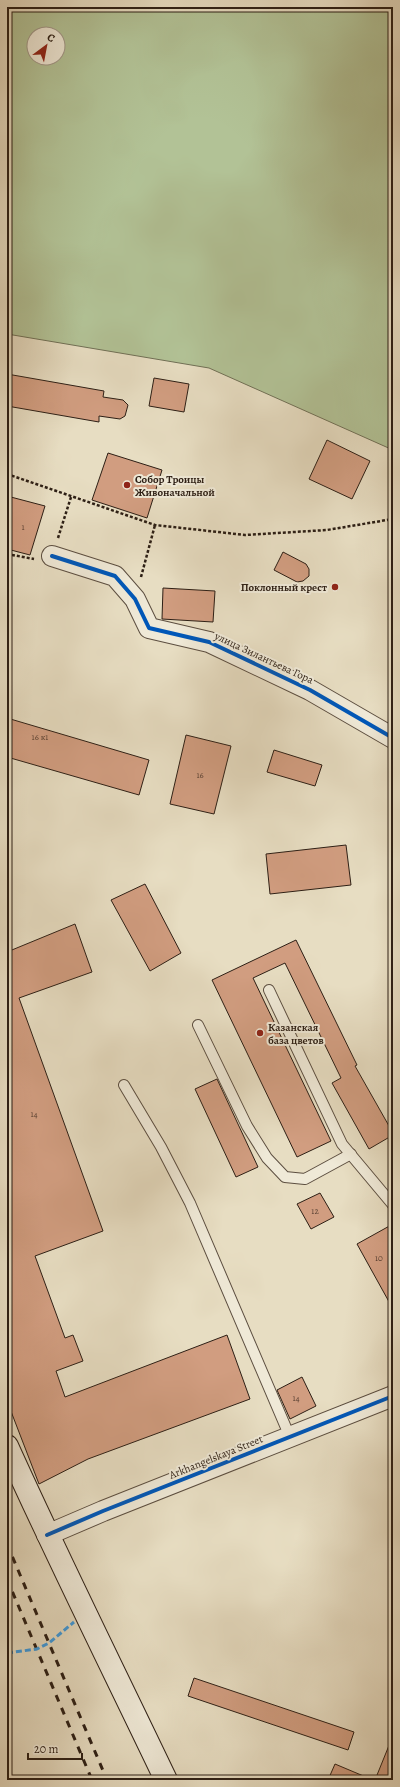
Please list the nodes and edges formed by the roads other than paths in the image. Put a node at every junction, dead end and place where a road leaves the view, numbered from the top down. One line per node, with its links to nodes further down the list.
1 (52, 556): 2 (street, улица Зилантьева Гора)
2 (393, 738)
3 (269, 990): 6 (lane)
4 (198, 1025): 6 (lane)
5 (124, 1085): 9 (lane)
6 (351, 1154): 7 (lane)
7 (393, 1205)
8 (393, 1396): 9 (street, Arkhangelskaya Street)
9 (290, 1437): 11 (street, Arkhangelskaya Street)
10 (7, 1446): 11 (main road)
11 (47, 1535): 12 (main road)
12 (166, 1780)

